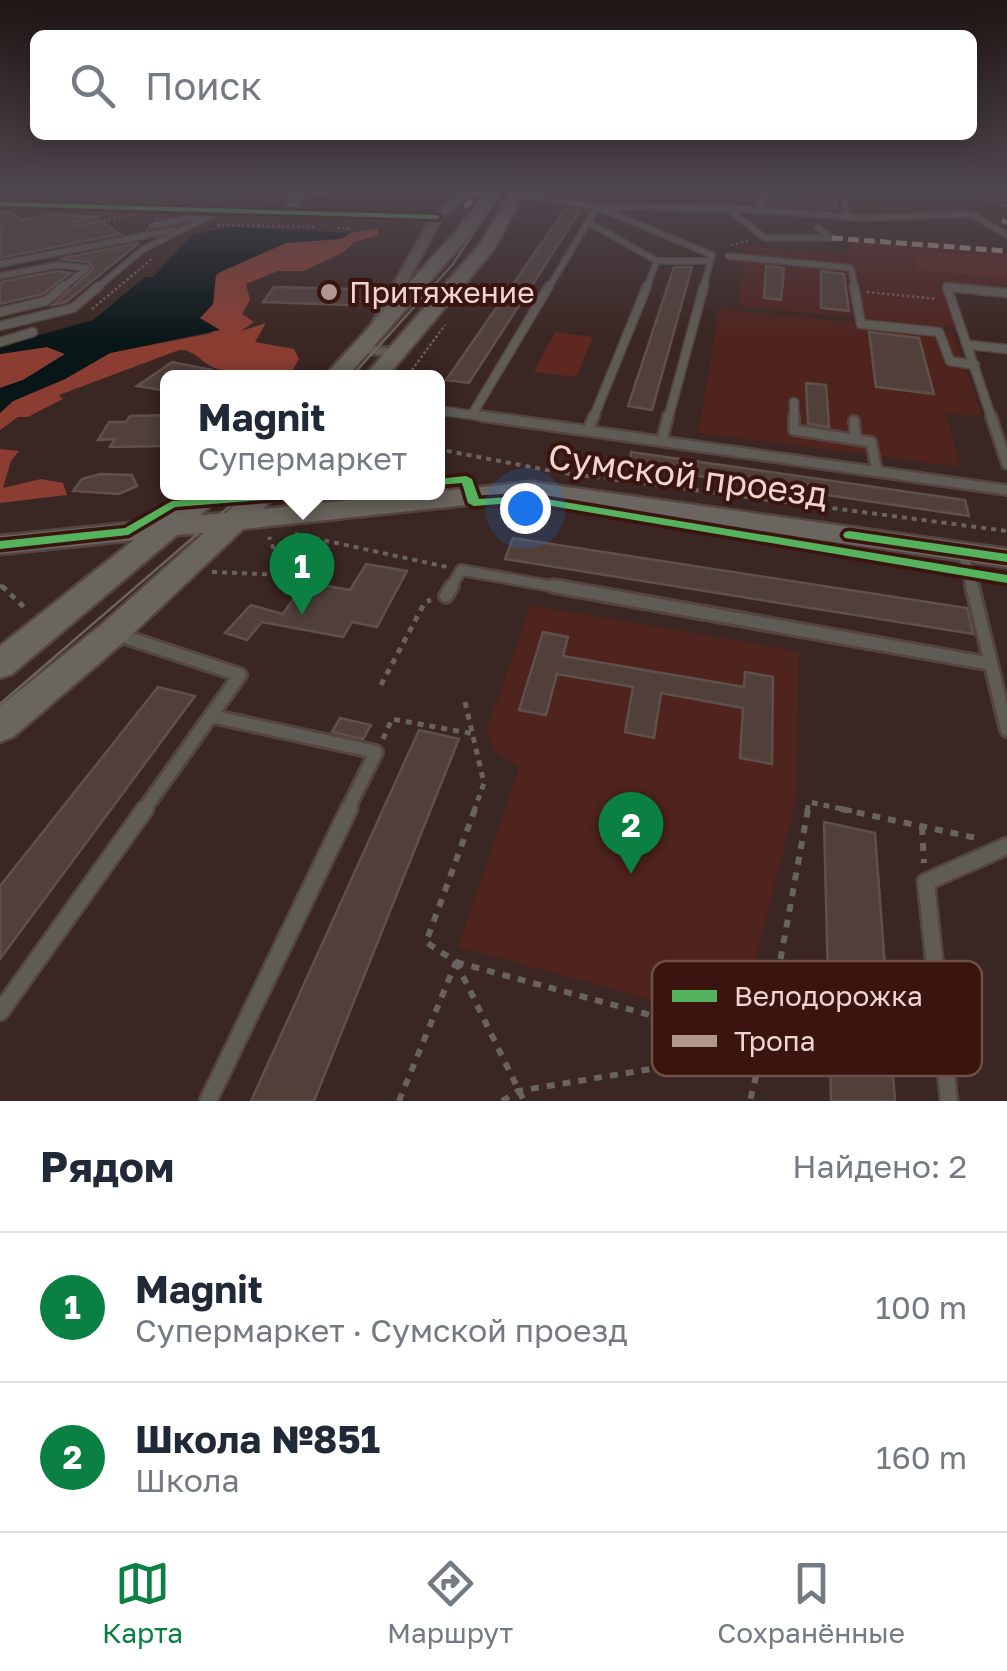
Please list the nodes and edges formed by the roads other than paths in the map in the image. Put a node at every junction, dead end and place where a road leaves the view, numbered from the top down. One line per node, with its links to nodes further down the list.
1 (91, 239): 10 (lane)
2 (127, 239): 14 (lane)
3 (160, 239): 18 (lane)
4 (425, 239): 21 (street)
5 (459, 239): 21 (main road)
6 (491, 239): 24 (main road)
7 (578, 239): 30 (lane)
8 (619, 239): 13 (lane)
9 (674, 239): 12 (lane)
10 (48, 249)
11 (728, 256): 25 (lane)
12 (710, 260): 13 (lane); 34 (lane)
13 (657, 261): 32 (lane)
14 (0, 264)
15 (0, 276): 17 (lane)
16 (1007, 292): 22 (lane)
17 (0, 312)
18 (0, 326)
19 (33, 332): 20 (lane)
20 (0, 342)
21 (366, 345): 24 (street); 26 (main road)
22 (969, 345): 23 (lane); 25 (lane)
23 (1007, 350)
24 (396, 353): 27 (main road)
25 (976, 365): 35 (lane)
26 (342, 370)
27 (381, 370)
28 (794, 402): 33 (lane)
29 (445, 411): 30 (lane)
30 (472, 415): 32 (lane)
31 (854, 421): 33 (lane)
32 (588, 430): 34 (lane)
33 (856, 439): 36 (lane)
34 (662, 440): 36 (lane)
35 (1007, 464)
36 (878, 471): 40 (lane)
37 (462, 487): 38 (main road); 39 (main road, Сумской проезд); 47 (main road, Сумской проезд)
38 (445, 488)
39 (445, 490)
40 (1007, 490)
41 (203, 500): 45 (main road)
42 (262, 500): 44 (main road)
43 (388, 500): 44 (main road, Сумской проезд)
44 (252, 524): 45 (main road, Сумской проезд); 50 (main road)
45 (174, 526): 46 (main road, Сумской проезд); 52 (main road)
46 (0, 545)
47 (963, 552): 48 (main road, Сумской проезд); 51 (lane)
48 (1007, 558)
49 (446, 596): 51 (lane)
50 (114, 633): 53 (lane); 55 (main road)
51 (991, 664): 54 (lane)
52 (0, 665)
53 (211, 716): 58 (lane); 60 (lane)
54 (1006, 722)
55 (0, 727)
56 (1007, 846): 57 (lane)
57 (935, 961)
58 (0, 1012)
59 (947, 1076): 61 (lane)
60 (208, 1101)
61 (950, 1101)

